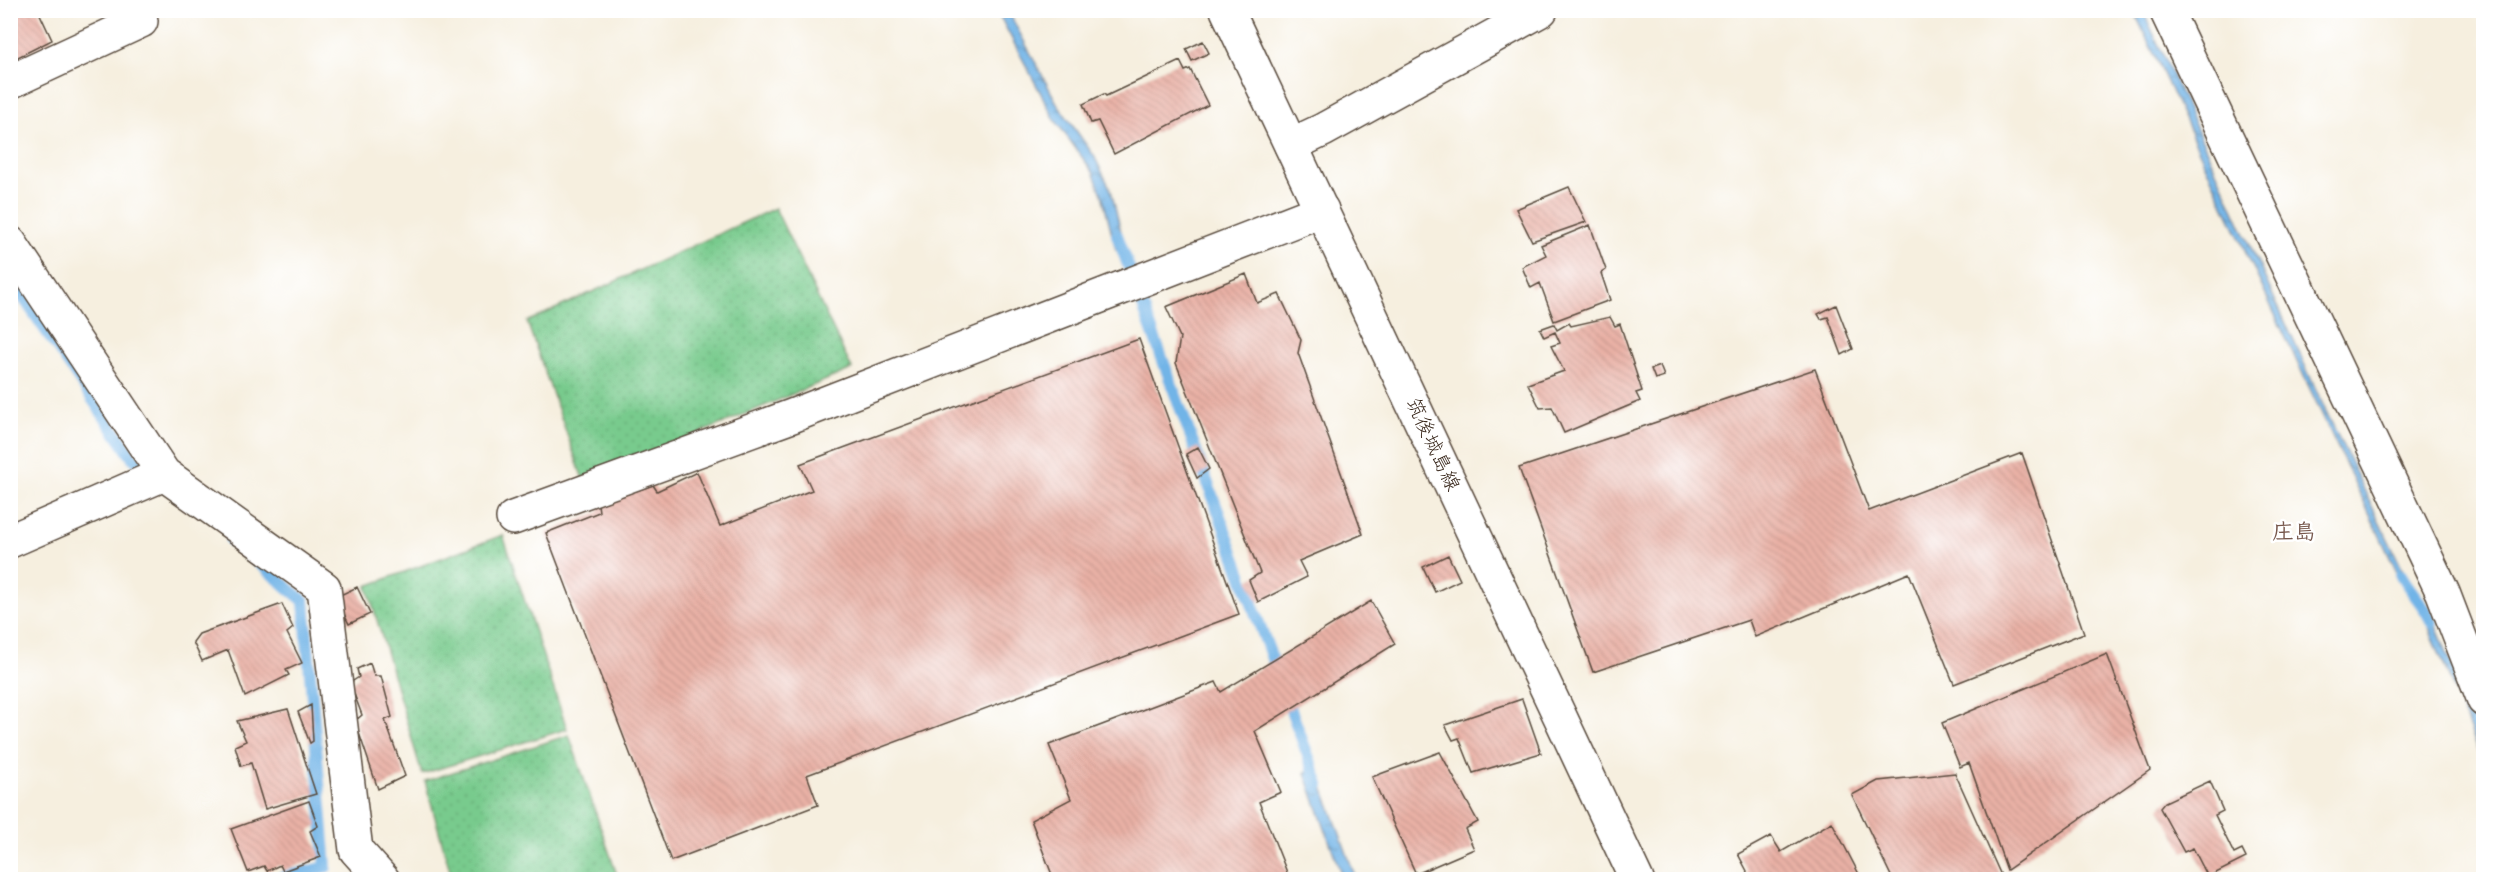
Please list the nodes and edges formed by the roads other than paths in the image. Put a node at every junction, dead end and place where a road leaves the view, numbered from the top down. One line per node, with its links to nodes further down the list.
1 (1227, 10): 6 (street, 筑後城島線)
2 (1541, 10): 6 (street)
3 (2166, 10): 12 (street)
4 (141, 21): 5 (street)
5 (10, 82)
6 (1291, 145): 7 (street, 筑後城島線)
7 (1322, 210): 10 (street); 14 (street, 筑後城島線)
8 (10, 243): 9 (street)
9 (164, 474): 11 (street); 13 (street)
10 (513, 518)
11 (10, 541)
12 (2484, 700)
13 (383, 879)
14 (1637, 879)

